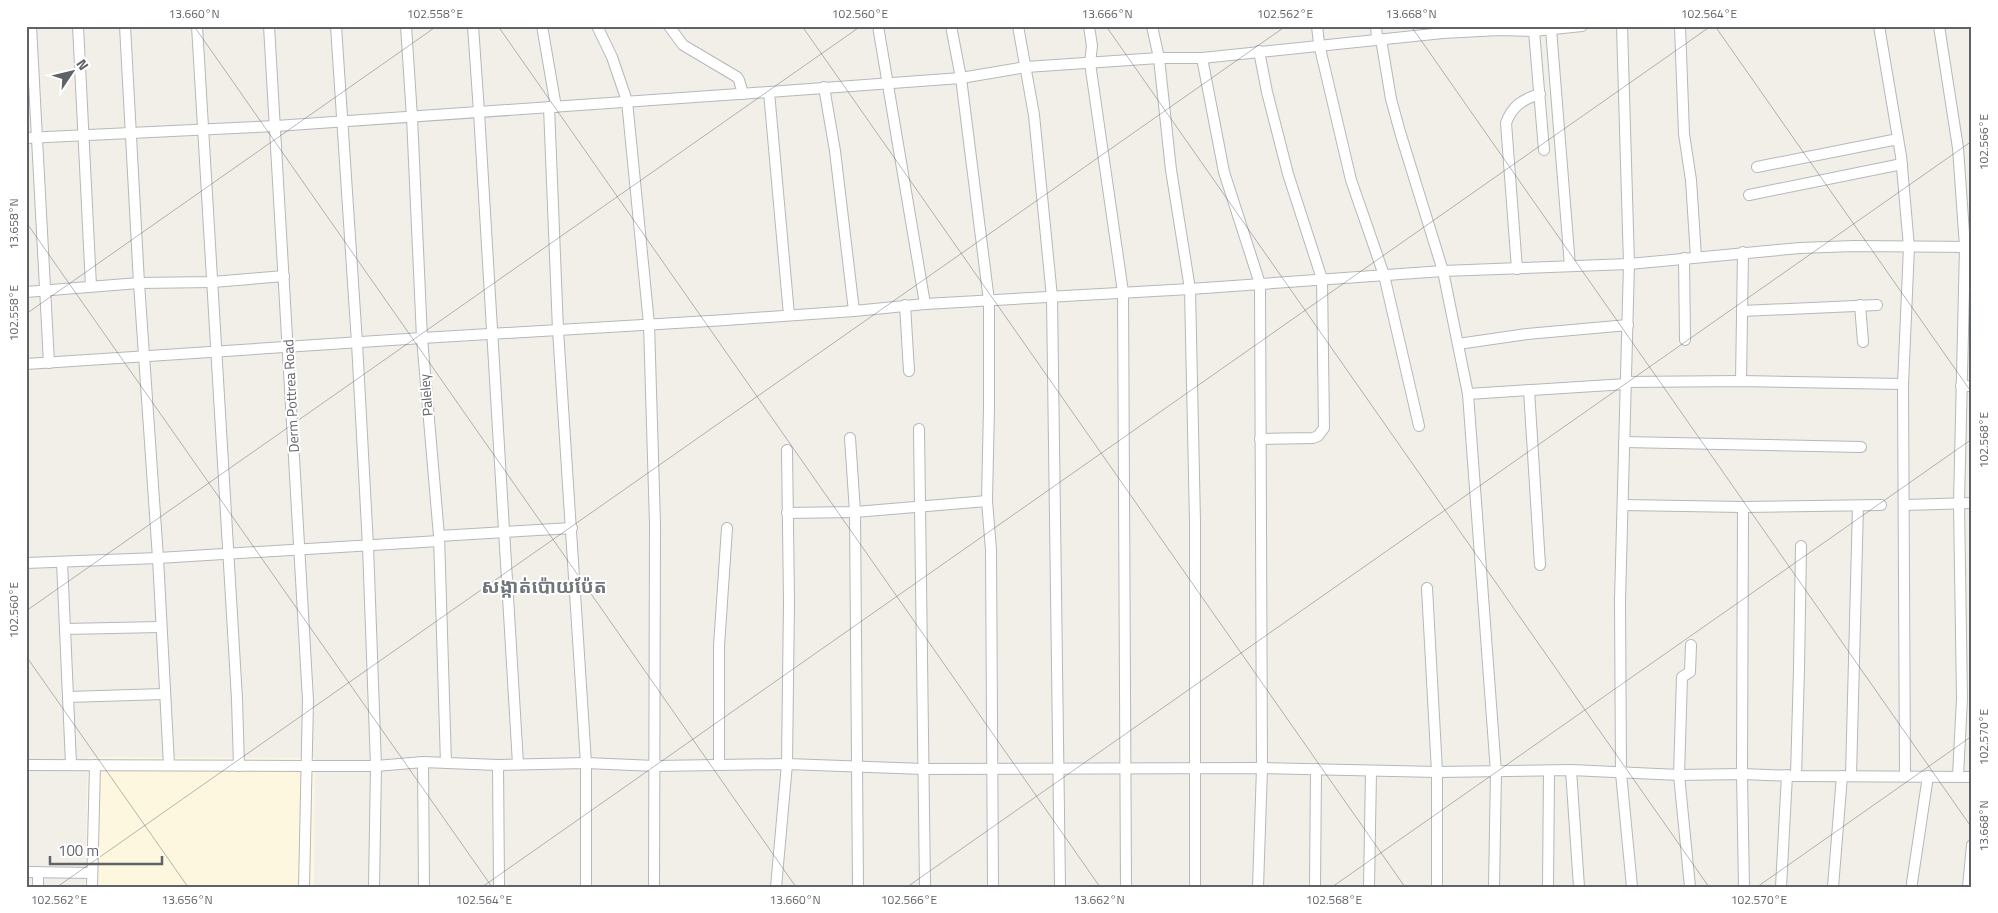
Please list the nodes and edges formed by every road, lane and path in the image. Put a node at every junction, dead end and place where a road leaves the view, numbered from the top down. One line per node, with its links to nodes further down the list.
1 (30, 26): 50 (street)
2 (78, 26): 49 (street)
3 (125, 26): 48 (street)
4 (198, 26): 47 (street)
5 (269, 26): 46 (street, Derm Pottrea Road)
6 (336, 26): 45 (street)
7 (406, 26): 44 (street, Paleley)
8 (472, 26): 43 (street)
9 (542, 26): 42 (street)
10 (598, 26): 41 (street)
11 (669, 26): 39 (street)
12 (878, 26): 36 (street)
13 (951, 26): 35 (street)
14 (1018, 26): 34 (street)
15 (1089, 26): 33 (street)
16 (1152, 26): 31 (street)
17 (1316, 26): 29 (street)
18 (1376, 26): 28 (street)
19 (1582, 26): 25 (street)
20 (1622, 26): 61 (street)
21 (1680, 26): 59 (street)
22 (1878, 26): 51 (street)
23 (1939, 26): 57 (street)
24 (1499, 28): 26 (street); 27 (street)
25 (1555, 28): 27 (street); 62 (street)
26 (1442, 30): 28 (street)
27 (1534, 31): 40 (street)
28 (1379, 39): 29 (street); 64 (street)
29 (1319, 44): 30 (street); 65 (street)
30 (1259, 51): 32 (street); 67 (street)
31 (1159, 58): 32 (street); 33 (street); 72 (street)
32 (1202, 58): 70 (street)
33 (1090, 63): 34 (street); 75 (street)
34 (1026, 67): 35 (street); 76 (street)
35 (961, 78): 36 (street); 77 (street)
36 (888, 83): 37 (street); 78 (street)
37 (824, 87): 38 (street); 82 (street)
38 (769, 92): 39 (street); 84 (street)
39 (743, 94): 41 (street)
40 (1540, 94): 52 (street); 63 (street)
41 (626, 101): 42 (street); 85 (street)
42 (553, 107): 43 (street); 87 (street)
43 (479, 112): 44 (street); 88 (street)
44 (412, 117): 45 (street); 89 (street, Paleley)
45 (343, 122): 46 (street); 92 (street)
46 (276, 126): 47 (street); 66 (street, Derm Pottrea Road)
47 (203, 130): 48 (street); 68 (street)
48 (131, 133): 49 (street); 69 (street)
49 (83, 135): 50 (street); 71 (street)
50 (31, 138): 73 (street)
51 (1898, 139): 53 (street); 54 (street)
52 (1544, 150)
53 (1902, 164): 55 (street); 56 (street)
54 (1757, 168)
55 (1750, 195)
56 (1909, 247): 57 (street); 58 (street); 102 (street)
57 (1968, 247): 103 (street)
58 (1743, 252): 59 (street); 83 (street)
59 (1696, 257): 60 (street)
60 (1684, 258): 61 (street); 90 (street)
61 (1629, 264): 62 (street); 86 (street)
62 (1570, 266): 63 (street)
63 (1517, 268): 64 (street)
64 (1443, 271): 65 (street); 93 (street)
65 (1384, 275): 67 (street); 106 (street)
66 (284, 276): 68 (street); 94 (street, Derm Pottrea Road)
67 (1322, 280): 70 (street); 109 (street)
68 (213, 282): 69 (street); 95 (street)
69 (139, 283): 71 (street); 96 (street)
70 (1260, 284): 72 (street); 109 (street)
71 (91, 286): 73 (street)
72 (1190, 290): 75 (street); 160 (street)
73 (44, 291): 74 (street); 97 (street)
74 (26, 292)
75 (1123, 292): 76 (street); 159 (street)
76 (1052, 297): 77 (street); 158 (street)
77 (989, 301): 78 (street); 113 (street)
78 (925, 304): 79 (street)
79 (905, 305): 82 (street); 99 (street)
80 (1877, 305): 81 (street)
81 (1860, 306): 83 (street); 91 (street)
82 (854, 311): 84 (street)
83 (1742, 311): 100 (street)
84 (790, 315): 85 (street)
85 (649, 324): 87 (street); 156 (street)
86 (1628, 325): 93 (street); 101 (street)
87 (558, 330): 88 (street); 124 (street)
88 (492, 334): 89 (street); 126 (street)
89 (422, 338): 92 (street); 127 (street, Paleley)
90 (1685, 340)
91 (1862, 342)
92 (357, 343): 94 (street); 128 (street)
93 (1458, 344): 105 (street)
94 (289, 348): 95 (street); 130 (street, Derm Pottrea Road)
95 (217, 352): 96 (street); 131 (street)
96 (144, 357): 97 (street); 132 (street)
97 (49, 363): 98 (street)
98 (26, 364)
99 (909, 371)
100 (1741, 381): 101 (street); 102 (street)
101 (1626, 383): 104 (street); 110 (street)
102 (1903, 384): 117 (street)
103 (1967, 386): 114 (street)
104 (1529, 390): 105 (street); 135 (street)
105 (1468, 394): 168 (street)
106 (1419, 426)
107 (919, 429): 121 (street)
108 (850, 438): 122 (street)
109 (1260, 439): 161 (street)
110 (1624, 442): 111 (street); 116 (street)
111 (1861, 447)
112 (787, 450): 123 (street)
113 (986, 501): 121 (street); 163 (street)
114 (1958, 503): 115 (street); 117 (street); 177 (street)
115 (1972, 503)
116 (1622, 504): 120 (street); 170 (street)
117 (1905, 505): 173 (street)
118 (1858, 506): 119 (street); 120 (street); 175 (street)
119 (1881, 506)
120 (1744, 507): 171 (street)
121 (920, 508): 122 (street); 162 (street)
122 (855, 512): 123 (street); 157 (street)
123 (786, 513): 148 (street)
124 (572, 528): 126 (street); 144 (street)
125 (727, 528): 152 (street)
126 (504, 532): 127 (street); 147 (street)
127 (439, 539): 128 (street); 143 (street, Paleley)
128 (368, 546): 130 (street); 155 (street)
129 (1801, 546): 174 (street)
130 (300, 550): 131 (street); 154 (street, Derm Pottrea Road)
131 (227, 554): 132 (street); 153 (street)
132 (158, 558): 133 (street); 137 (street)
133 (62, 562): 134 (street); 138 (street)
134 (26, 563)
135 (1540, 565)
136 (1427, 588): 167 (street)
137 (160, 627): 138 (street); 140 (street)
138 (66, 629): 141 (street)
139 (1691, 645): 172 (street)
140 (164, 694): 141 (street); 151 (street)
141 (68, 697): 145 (street)
142 (423, 762): 143 (street); 155 (street); 188 (street)
143 (446, 763): 146 (street)
144 (586, 763): 147 (street); 156 (street); 190 (street)
145 (72, 764): 149 (street); 150 (street)
146 (498, 764): 147 (street); 189 (street)
147 (518, 764)
148 (787, 764): 152 (street); 157 (street); 192 (street)
149 (26, 765)
150 (95, 765): 151 (street); 182 (street)
151 (169, 765): 153 (street)
152 (719, 765): 156 (street)
153 (239, 766): 154 (street)
154 (307, 766): 155 (street); 186 (street, Derm Pottrea Road)
155 (376, 766): 187 (street)
156 (655, 766): 191 (street)
157 (856, 766): 162 (street); 193 (street)
158 (1060, 768): 159 (street); 163 (street); 196 (street)
159 (1126, 768): 160 (street); 197 (street)
160 (1195, 768): 161 (street); 198 (street)
161 (1262, 768): 164 (street); 199 (street)
162 (924, 769): 163 (street); 194 (street)
163 (992, 769): 195 (street)
164 (1316, 769): 166 (street); 200 (street)
165 (1571, 770): 169 (street); 170 (street); 205 (street)
166 (1371, 771): 167 (street); 201 (street)
167 (1437, 772): 168 (street); 202 (street)
168 (1496, 772): 169 (street); 203 (street)
169 (1549, 772): 204 (street)
170 (1621, 773): 172 (street); 206 (street)
171 (1742, 774): 172 (street); 174 (street); 208 (street)
172 (1679, 775): 207 (street)
173 (1905, 775): 175 (street); 176 (street)
174 (1791, 776): 175 (street); 209 (street)
175 (1847, 776): 210 (street)
176 (1928, 776): 177 (street); 183 (street)
177 (1958, 776): 178 (street)
178 (1972, 777)
179 (1972, 845): 211 (street)
180 (26, 872): 181 (street)
181 (38, 872): 182 (street); 184 (street)
182 (92, 873): 185 (street)
183 (1912, 883)
184 (38, 887)
185 (92, 887)
186 (304, 887)
187 (374, 887)
188 (424, 887)
189 (499, 887)
190 (586, 887)
191 (654, 887)
192 (776, 887)
193 (858, 887)
194 (925, 887)
195 (994, 887)
196 (1060, 887)
197 (1126, 887)
198 (1195, 887)
199 (1258, 887)
200 (1315, 887)
201 (1369, 887)
202 (1437, 887)
203 (1494, 887)
204 (1548, 887)
205 (1579, 887)
206 (1632, 887)
207 (1690, 887)
208 (1744, 887)
209 (1781, 887)
210 (1832, 887)
211 (1968, 887)

